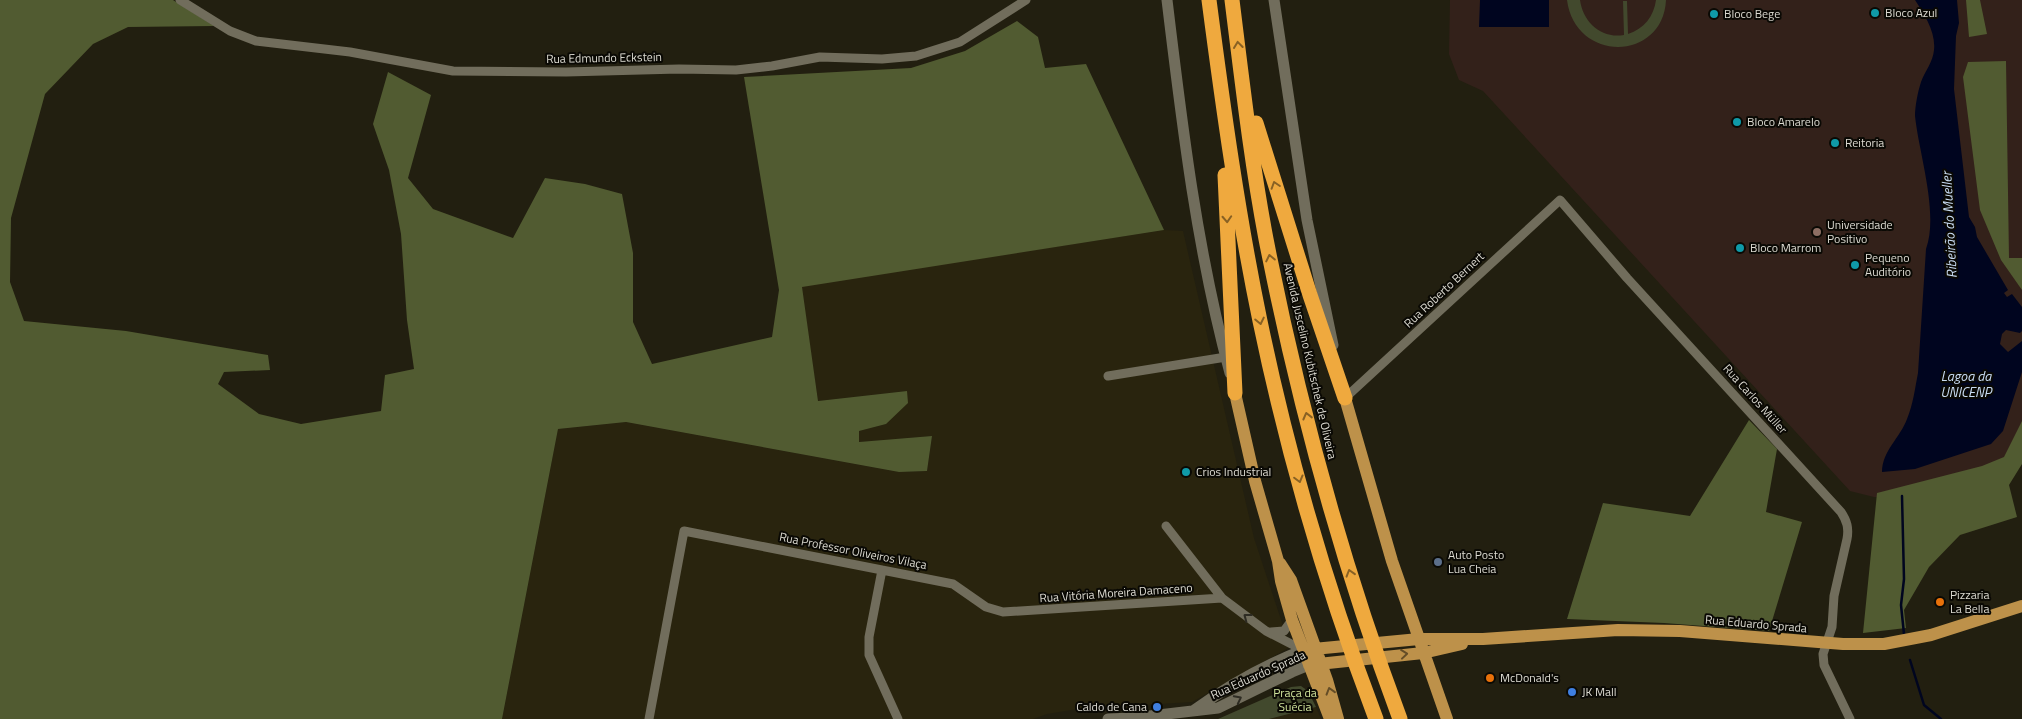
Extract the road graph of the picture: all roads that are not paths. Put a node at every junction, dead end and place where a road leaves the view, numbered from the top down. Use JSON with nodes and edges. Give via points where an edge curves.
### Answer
{"nodes":[{"id":1,"x":180,"y":0,"type":"edge"},
{"id":2,"x":1026,"y":0,"type":"edge"},
{"id":3,"x":1167,"y":0,"type":"edge"},
{"id":4,"x":1232,"y":0,"type":"edge"},
{"id":5,"x":1274,"y":0,"type":"edge"},
{"id":6,"x":1210,"y":7,"type":"edge"},
{"id":7,"x":1242,"y":82,"type":"junction"},
{"id":8,"x":1560,"y":200,"type":"joint"},
{"id":9,"x":1226,"y":357,"type":"junction"},
{"id":10,"x":1108,"y":376,"type":"dead end"},
{"id":11,"x":1235,"y":393,"type":"junction"},
{"id":12,"x":1345,"y":398,"type":"junction"},
{"id":13,"x":1166,"y":526,"type":"dead end"},
{"id":14,"x":1278,"y":561,"type":"junction"},
{"id":15,"x":882,"y":570,"type":"junction"},
{"id":16,"x":1222,"y":598,"type":"junction"},
{"id":17,"x":2022,"y":606,"type":"edge"},
{"id":18,"x":1011,"y":612,"type":"joint"},
{"id":19,"x":1292,"y":620,"type":"junction"},
{"id":20,"x":1266,"y":631,"type":"junction"},
{"id":21,"x":1418,"y":639,"type":"junction"},
{"id":22,"x":1483,"y":639,"type":"junction"},
{"id":23,"x":1827,"y":643,"type":"junction"},
{"id":24,"x":1450,"y":646,"type":"junction"},
{"id":25,"x":1309,"y":649,"type":"junction"},
{"id":26,"x":1423,"y":653,"type":"junction"},
{"id":27,"x":1315,"y":664,"type":"junction"},
{"id":28,"x":1433,"y":681,"type":"junction"},
{"id":29,"x":1191,"y":712,"type":"junction"},
{"id":30,"x":649,"y":719,"type":"edge"},
{"id":31,"x":898,"y":719,"type":"edge"},
{"id":32,"x":1108,"y":719,"type":"edge"},
{"id":33,"x":1330,"y":719,"type":"edge"},
{"id":34,"x":1338,"y":719,"type":"edge"},
{"id":35,"x":1376,"y":719,"type":"edge"},
{"id":36,"x":1400,"y":719,"type":"edge"},
{"id":37,"x":1447,"y":719,"type":"edge"},
{"id":38,"x":1850,"y":719,"type":"edge"}],
"edges":[{"from":1,"to":2,"type":"street","name":"Rua Edmundo Eckstein","via":[[230,31],[256,41],[350,52],[453,71],[566,72],[742,70],[820,57],[882,59],[916,56],[960,42]]},
{"from":3,"to":9,"type":"main road","via":[[1190,175]]},
{"from":7,"to":4,"type":"highway","name":"Avenida Juscelino Kubitschek de Oliveira","one_way":true},
{"from":5,"to":12,"type":"main road","via":[[1307,220]]},
{"from":6,"to":11,"type":"highway","one_way":true,"via":[[1226,182]]},
{"from":6,"to":35,"type":"highway","one_way":true,"via":[[1233,173],[1260,322],[1305,502],[1341,623]]},
{"from":12,"to":7,"type":"highway","one_way":true},
{"from":36,"to":7,"type":"highway","name":"Avenida Juscelino Kubitschek de Oliveira","one_way":true,"via":[[1364,619],[1311,433],[1276,284]]},
{"from":8,"to":12,"type":"street","name":"Rua Roberto Bernert"},
{"from":8,"to":23,"type":"street","name":"Rua Carlos Müller","via":[[1846,520],[1847,539]]},
{"from":9,"to":10,"type":"street"},
{"from":9,"to":11,"type":"main road"},
{"from":11,"to":14,"type":"main road"},
{"from":12,"to":21,"type":"main road","via":[[1382,529]]},
{"from":13,"to":16,"type":"street"},
{"from":14,"to":19,"type":"main road","via":[[1280,582]]},
{"from":14,"to":25,"type":"main road","via":[[1291,580]]},
{"from":15,"to":18,"type":"street","name":"Rua Professor Oliveiros Vilaça","via":[[953,584],[986,607]]},
{"from":15,"to":30,"type":"street","name":"Rua Professor Oliveiros Vilaça","via":[[684,531]]},
{"from":15,"to":31,"type":"street","via":[[869,637],[869,655]]},
{"from":16,"to":18,"type":"street","name":"Rua Vitória Moreira Damaceno"},
{"from":20,"to":16,"type":"street","one_way":true},
{"from":17,"to":23,"type":"main road","name":"Rua Eduardo Sprada","via":[[1916,639],[1884,644]]},
{"from":19,"to":20,"type":"street","via":[[1284,631]]},
{"from":19,"to":25,"type":"main road"},
{"from":20,"to":25,"type":"street"},
{"from":21,"to":22,"type":"main road","name":"Rua Eduardo Sprada"},
{"from":21,"to":25,"type":"main road","name":"Rua Eduardo Sprada"},
{"from":21,"to":26,"type":"main road"},
{"from":22,"to":23,"type":"main road","name":"Rua Eduardo Sprada","via":[[1641,630]]},
{"from":22,"to":24,"type":"main road","name":"Rua Eduardo Sprada"},
{"from":23,"to":38,"type":"street","name":"Rua Carlos Müller","via":[[1822,659]]},
{"from":24,"to":26,"type":"main road","name":"Rua Eduardo Sprada"},
{"from":24,"to":28,"type":"main road","via":[[1438,659]]},
{"from":25,"to":27,"type":"main road"},
{"from":25,"to":29,"type":"main road","name":"Rua Eduardo Sprada","via":[[1285,657],[1218,693]]},
{"from":27,"to":26,"type":"main road","name":"Rua Eduardo Sprada","one_way":true},
{"from":26,"to":28,"type":"main road"},
{"from":29,"to":27,"type":"main road","name":"Rua Eduardo Sprada","one_way":true,"via":[[1218,708]]},
{"from":27,"to":33,"type":"main road"},
{"from":34,"to":27,"type":"main road","one_way":true},
{"from":28,"to":37,"type":"main road"},
{"from":29,"to":32,"type":"main road","name":"Rua Eduardo Sprada"}]}
